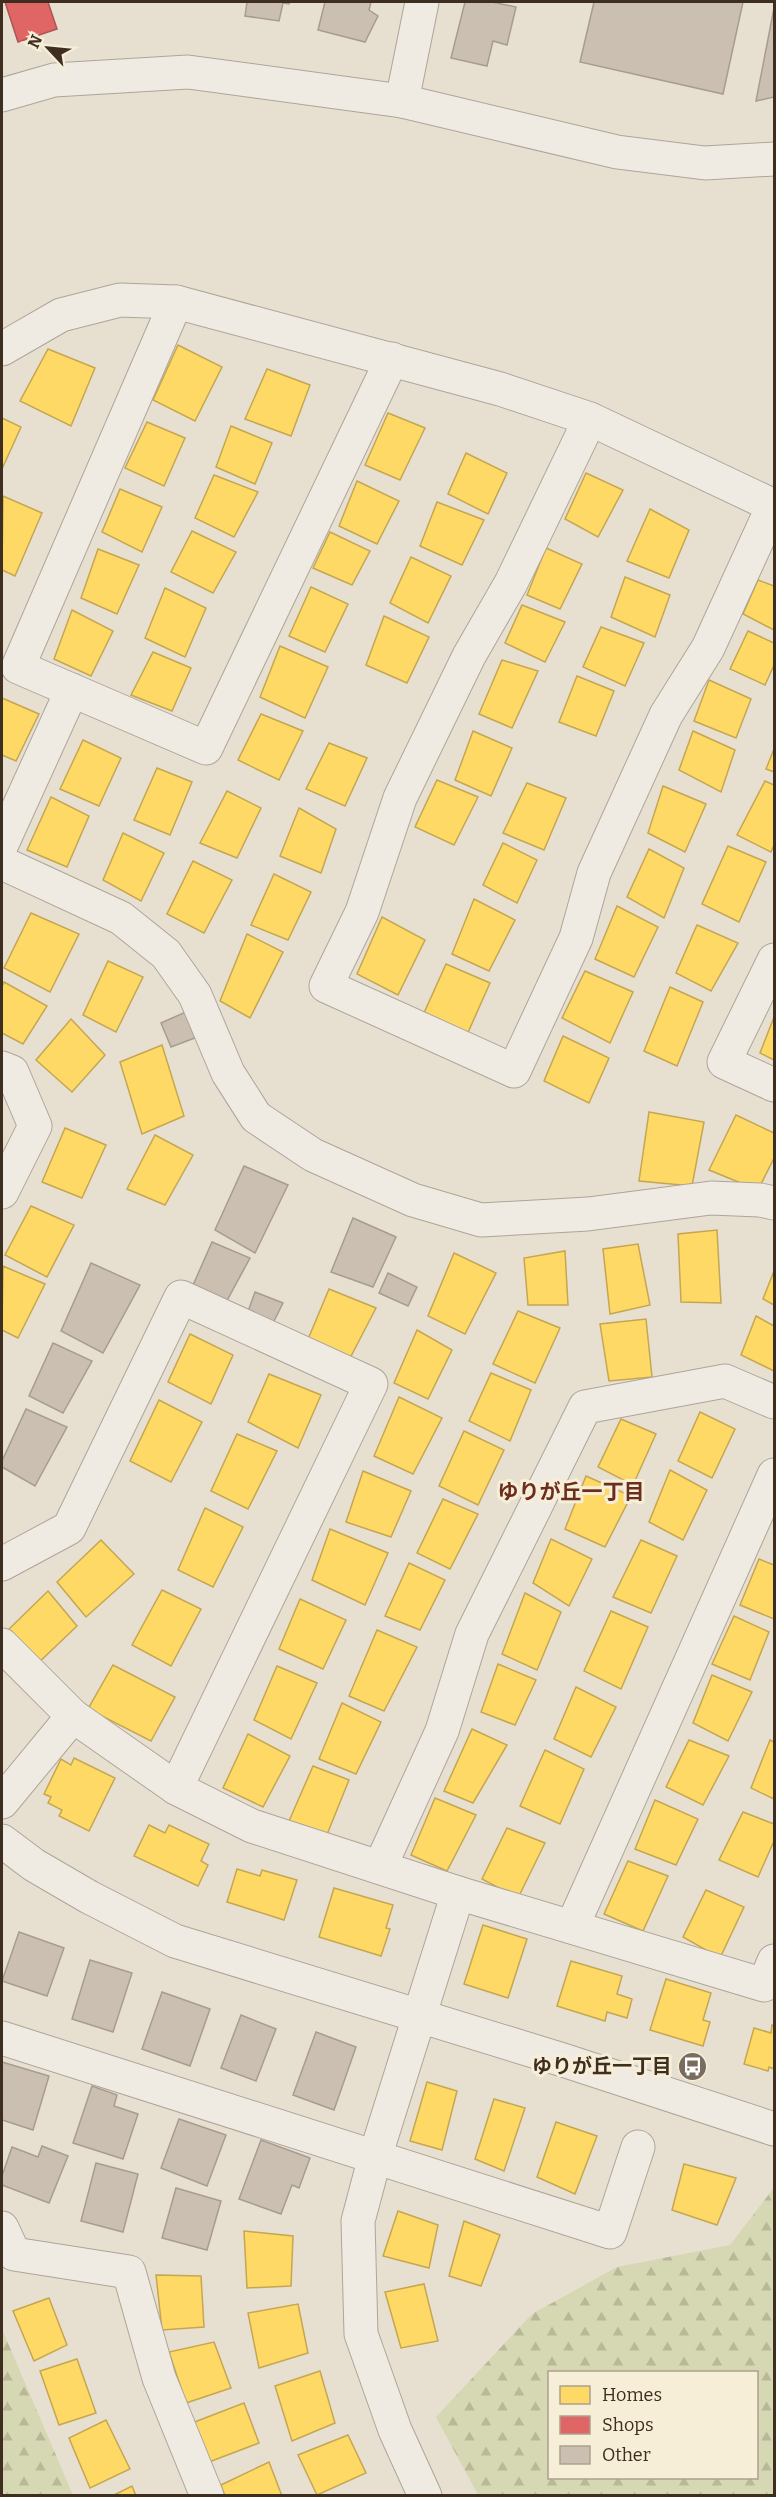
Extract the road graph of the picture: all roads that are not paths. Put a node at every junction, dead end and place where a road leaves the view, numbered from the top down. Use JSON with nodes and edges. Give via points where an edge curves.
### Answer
{"nodes":[{"id":1,"x":422,"y":2,"type":"edge"},
{"id":2,"x":2,"y":95,"type":"edge"},
{"id":3,"x":402,"y":101,"type":"junction"},
{"id":4,"x":774,"y":159,"type":"edge"},
{"id":5,"x":176,"y":302,"type":"junction"},
{"id":6,"x":2,"y":349,"type":"edge"},
{"id":7,"x":392,"y":359,"type":"junction"},
{"id":8,"x":590,"y":419,"type":"junction"},
{"id":9,"x":774,"y":506,"type":"edge"},
{"id":10,"x":72,"y":690,"type":"junction"},
{"id":11,"x":2,"y":844,"type":"edge"},
{"id":12,"x":2,"y":863,"type":"edge"},
{"id":13,"x":774,"y":960,"type":"edge"},
{"id":14,"x":2,"y":1068,"type":"edge"},
{"id":15,"x":774,"y":1085,"type":"edge"},
{"id":16,"x":2,"y":1192,"type":"edge"},
{"id":17,"x":774,"y":1203,"type":"edge"},
{"id":18,"x":774,"y":1402,"type":"edge"},
{"id":19,"x":774,"y":1474,"type":"edge"},
{"id":20,"x":2,"y":1564,"type":"edge"},
{"id":21,"x":2,"y":1645,"type":"edge"},
{"id":22,"x":73,"y":1716,"type":"junction"},
{"id":23,"x":176,"y":1788,"type":"junction"},
{"id":24,"x":2,"y":1802,"type":"edge"},
{"id":25,"x":2,"y":1841,"type":"edge"},
{"id":26,"x":380,"y":1867,"type":"junction"},
{"id":27,"x":458,"y":1893,"type":"junction"},
{"id":28,"x":572,"y":1927,"type":"junction"},
{"id":29,"x":774,"y":1960,"type":"edge"},
{"id":30,"x":419,"y":2016,"type":"junction"},
{"id":31,"x":2,"y":2038,"type":"edge"},
{"id":32,"x":774,"y":2129,"type":"edge"},
{"id":33,"x":639,"y":2147,"type":"dead end"},
{"id":34,"x":375,"y":2157,"type":"junction"},
{"id":35,"x":2,"y":2228,"type":"edge"},
{"id":36,"x":422,"y":2494,"type":"edge"},
{"id":37,"x":207,"y":2496,"type":"edge"}],
"edges":[{"from":1,"to":3,"type":"street"},
{"from":2,"to":3,"type":"street","via":[[54,80],[188,72]]},
{"from":3,"to":4,"type":"street","via":[[618,152],[705,163]]},
{"from":5,"to":6,"type":"street","via":[[120,300],[61,315]]},
{"from":5,"to":7,"type":"street"},
{"from":5,"to":10,"type":"street","via":[[18,667]]},
{"from":7,"to":8,"type":"street"},
{"from":7,"to":10,"type":"street","via":[[206,748]]},
{"from":8,"to":9,"type":"street"},
{"from":8,"to":9,"type":"street","via":[[511,584],[469,657],[400,798],[362,912],[327,986],[514,1071],[576,938],[594,873],[666,715],[708,648]]},
{"from":10,"to":11,"type":"street"},
{"from":12,"to":17,"type":"street","via":[[121,918],[166,954],[195,995],[228,1073],[256,1117],[313,1155],[413,1200],[481,1220],[588,1214],[711,1198]]},
{"from":13,"to":15,"type":"street","via":[[724,1062]]},
{"from":14,"to":16,"type":"street","via":[[12,1072],[34,1126]]},
{"from":18,"to":26,"type":"street","via":[[725,1381],[585,1407],[472,1634],[442,1731]]},
{"from":19,"to":28,"type":"street"},
{"from":20,"to":23,"type":"street","via":[[69,1528],[181,1297],[371,1384]]},
{"from":21,"to":22,"type":"street"},
{"from":22,"to":23,"type":"street"},
{"from":22,"to":24,"type":"street"},
{"from":23,"to":26,"type":"street","via":[[252,1826]]},
{"from":25,"to":30,"type":"street","via":[[89,1897],[175,1941]]},
{"from":26,"to":27,"type":"street"},
{"from":27,"to":28,"type":"street"},
{"from":27,"to":30,"type":"street"},
{"from":28,"to":29,"type":"street","via":[[764,1985]]},
{"from":30,"to":32,"type":"street"},
{"from":30,"to":34,"type":"street"},
{"from":31,"to":34,"type":"street"},
{"from":33,"to":34,"type":"street","via":[[610,2232]]},
{"from":34,"to":36,"type":"street","via":[[358,2221],[361,2334]]},
{"from":35,"to":37,"type":"street","via":[[14,2254],[129,2272],[159,2378]]}]}
